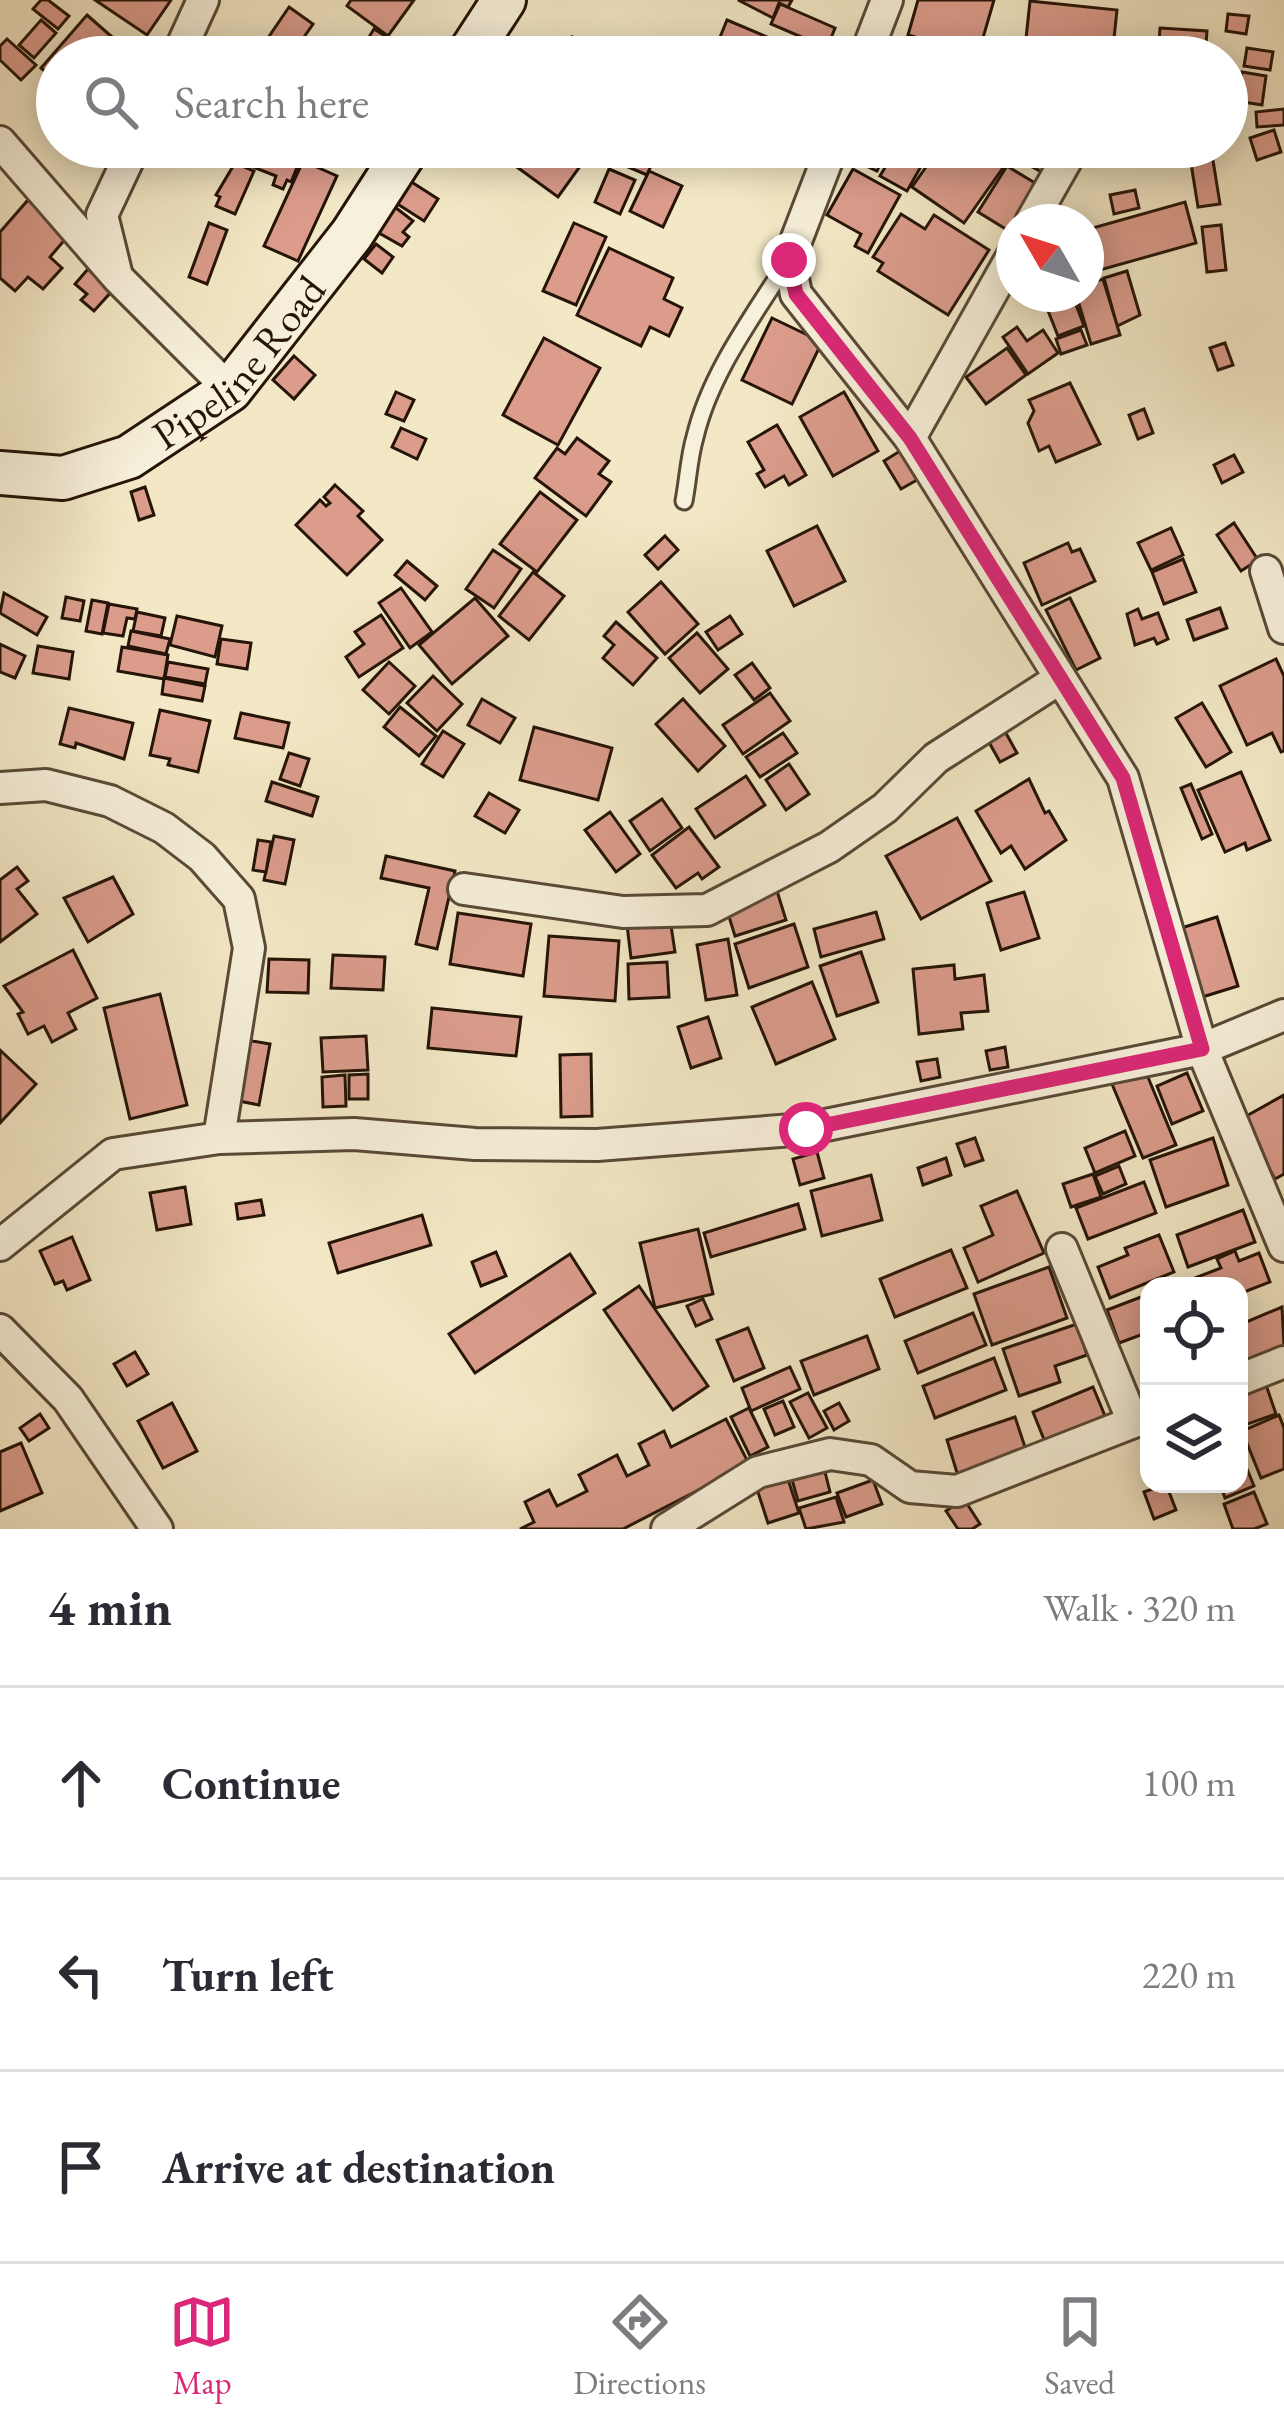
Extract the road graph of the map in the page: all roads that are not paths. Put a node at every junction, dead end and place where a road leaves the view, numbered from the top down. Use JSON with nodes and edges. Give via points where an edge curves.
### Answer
{"nodes":[{"id":1,"x":203,"y":0,"type":"edge"},
{"id":2,"x":504,"y":0,"type":"edge"},
{"id":3,"x":886,"y":0,"type":"edge"},
{"id":4,"x":186,"y":36,"type":"edge"},
{"id":5,"x":481,"y":36,"type":"edge"},
{"id":6,"x":873,"y":36,"type":"edge"},
{"id":7,"x":0,"y":142,"type":"edge"},
{"id":8,"x":124,"y":168,"type":"edge"},
{"id":9,"x":394,"y":168,"type":"edge"},
{"id":10,"x":824,"y":168,"type":"edge"},
{"id":11,"x":1062,"y":168,"type":"edge"},
{"id":12,"x":1041,"y":204,"type":"edge"},
{"id":13,"x":789,"y":260,"type":"junction"},
{"id":14,"x":118,"y":278,"type":"junction"},
{"id":15,"x":996,"y":285,"type":"edge"},
{"id":16,"x":230,"y":390,"type":"junction"},
{"id":17,"x":910,"y":438,"type":"junction"},
{"id":18,"x":0,"y":473,"type":"edge"},
{"id":19,"x":684,"y":501,"type":"dead end"},
{"id":20,"x":1266,"y":571,"type":"dead end"},
{"id":21,"x":1284,"y":628,"type":"edge"},
{"id":22,"x":1059,"y":679,"type":"junction"},
{"id":23,"x":0,"y":788,"type":"edge"},
{"id":24,"x":464,"y":889,"type":"dead end"},
{"id":25,"x":1284,"y":1016,"type":"edge"},
{"id":26,"x":1202,"y":1049,"type":"junction"},
{"id":27,"x":219,"y":1138,"type":"junction"},
{"id":28,"x":0,"y":1245,"type":"edge"},
{"id":29,"x":1284,"y":1246,"type":"edge"},
{"id":30,"x":1062,"y":1249,"type":"dead end"},
{"id":31,"x":0,"y":1330,"type":"edge"},
{"id":32,"x":1284,"y":1362,"type":"edge"},
{"id":33,"x":1248,"y":1376,"type":"edge"},
{"id":34,"x":1140,"y":1417,"type":"edge"},
{"id":35,"x":1140,"y":1419,"type":"edge"},
{"id":36,"x":157,"y":1529,"type":"edge"},
{"id":37,"x":667,"y":1529,"type":"edge"}],
"edges":[{"from":1,"to":4,"type":"street"},
{"from":2,"to":5,"type":"street"},
{"from":3,"to":6,"type":"street"},
{"from":7,"to":14,"type":"street"},
{"from":8,"to":14,"type":"street","via":[[102,215]]},
{"from":9,"to":16,"type":"street","name":"Pipeline Road"},
{"from":10,"to":13,"type":"street"},
{"from":11,"to":12,"type":"street"},
{"from":13,"to":17,"type":"street","via":[[796,294]]},
{"from":13,"to":19,"type":"lane","via":[[706,404]]},
{"from":14,"to":16,"type":"street"},
{"from":15,"to":17,"type":"street"},
{"from":16,"to":18,"type":"street","name":"Pipeline Road","via":[[129,457],[63,478]]},
{"from":17,"to":22,"type":"street"},
{"from":20,"to":21,"type":"street"},
{"from":22,"to":24,"type":"street","via":[[936,758],[829,847],[706,910],[623,912]]},
{"from":22,"to":26,"type":"street","via":[[1123,778]]},
{"from":23,"to":27,"type":"street","via":[[46,785],[110,801],[183,843],[239,898],[249,948]]},
{"from":25,"to":26,"type":"street"},
{"from":26,"to":27,"type":"street","via":[[806,1129],[597,1145],[354,1134]]},
{"from":26,"to":29,"type":"street"},
{"from":27,"to":28,"type":"street","via":[[113,1154]]},
{"from":30,"to":34,"type":"street"},
{"from":31,"to":36,"type":"street","via":[[93,1431]]},
{"from":32,"to":33,"type":"street"},
{"from":35,"to":37,"type":"street","via":[[957,1491],[910,1487],[871,1460],[830,1454],[758,1472]]}]}
